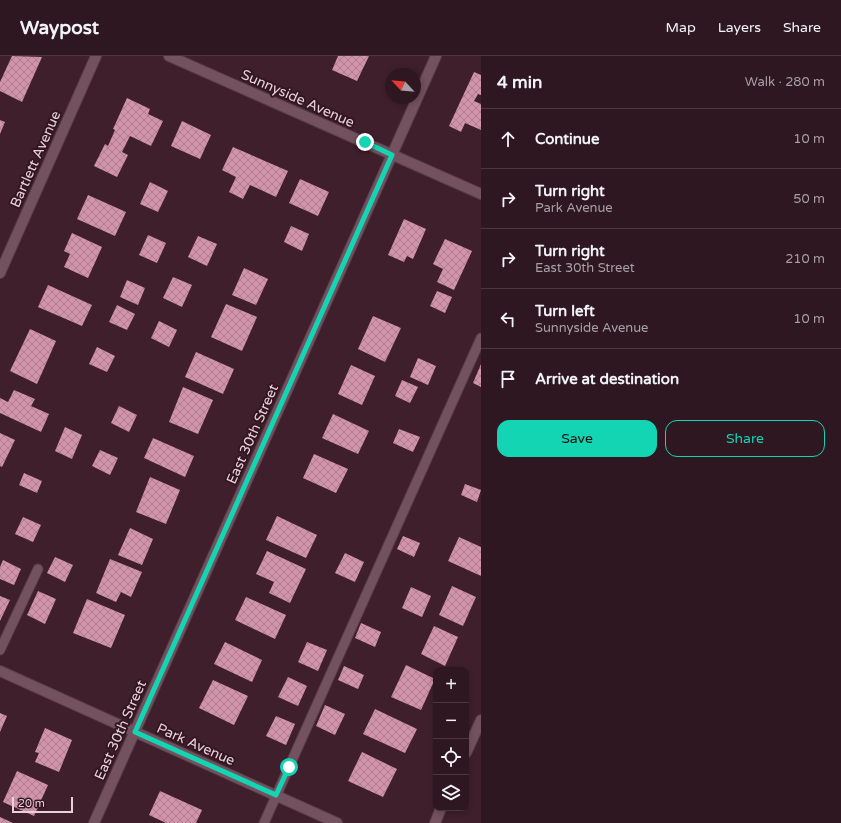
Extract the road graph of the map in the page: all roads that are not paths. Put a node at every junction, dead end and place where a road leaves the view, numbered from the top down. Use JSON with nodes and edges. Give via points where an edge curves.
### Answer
{"nodes":[{"id":1,"x":96,"y":56,"type":"edge"},
{"id":2,"x":169,"y":56,"type":"edge"},
{"id":3,"x":436,"y":56,"type":"edge"},
{"id":4,"x":392,"y":155,"type":"junction"},
{"id":5,"x":481,"y":194,"type":"edge"},
{"id":6,"x":0,"y":273,"type":"edge"},
{"id":7,"x":481,"y":338,"type":"edge"},
{"id":8,"x":38,"y":569,"type":"dead end"},
{"id":9,"x":0,"y":650,"type":"edge"},
{"id":10,"x":0,"y":671,"type":"edge"},
{"id":11,"x":481,"y":720,"type":"edge"},
{"id":12,"x":135,"y":732,"type":"junction"},
{"id":13,"x":469,"y":746,"type":"edge"},
{"id":14,"x":276,"y":795,"type":"junction"},
{"id":15,"x":441,"y":811,"type":"edge"},
{"id":16,"x":94,"y":823,"type":"edge"},
{"id":17,"x":264,"y":823,"type":"edge"},
{"id":18,"x":337,"y":823,"type":"edge"},
{"id":19,"x":435,"y":823,"type":"edge"}],
"edges":[{"from":1,"to":6,"type":"street","name":"Bartlett Avenue"},
{"from":2,"to":4,"type":"street","name":"Sunnyside Avenue"},
{"from":3,"to":4,"type":"street","name":"East 30th Street"},
{"from":4,"to":5,"type":"street","name":"Sunnyside Avenue"},
{"from":4,"to":12,"type":"street","name":"East 30th Street"},
{"from":7,"to":14,"type":"lane"},
{"from":8,"to":9,"type":"lane"},
{"from":10,"to":12,"type":"street","name":"Park Avenue"},
{"from":11,"to":13,"type":"street"},
{"from":12,"to":14,"type":"street","name":"Park Avenue"},
{"from":12,"to":16,"type":"street","name":"East 30th Street"},
{"from":14,"to":17,"type":"lane"},
{"from":14,"to":18,"type":"street","name":"Park Avenue"},
{"from":15,"to":19,"type":"street"}]}
